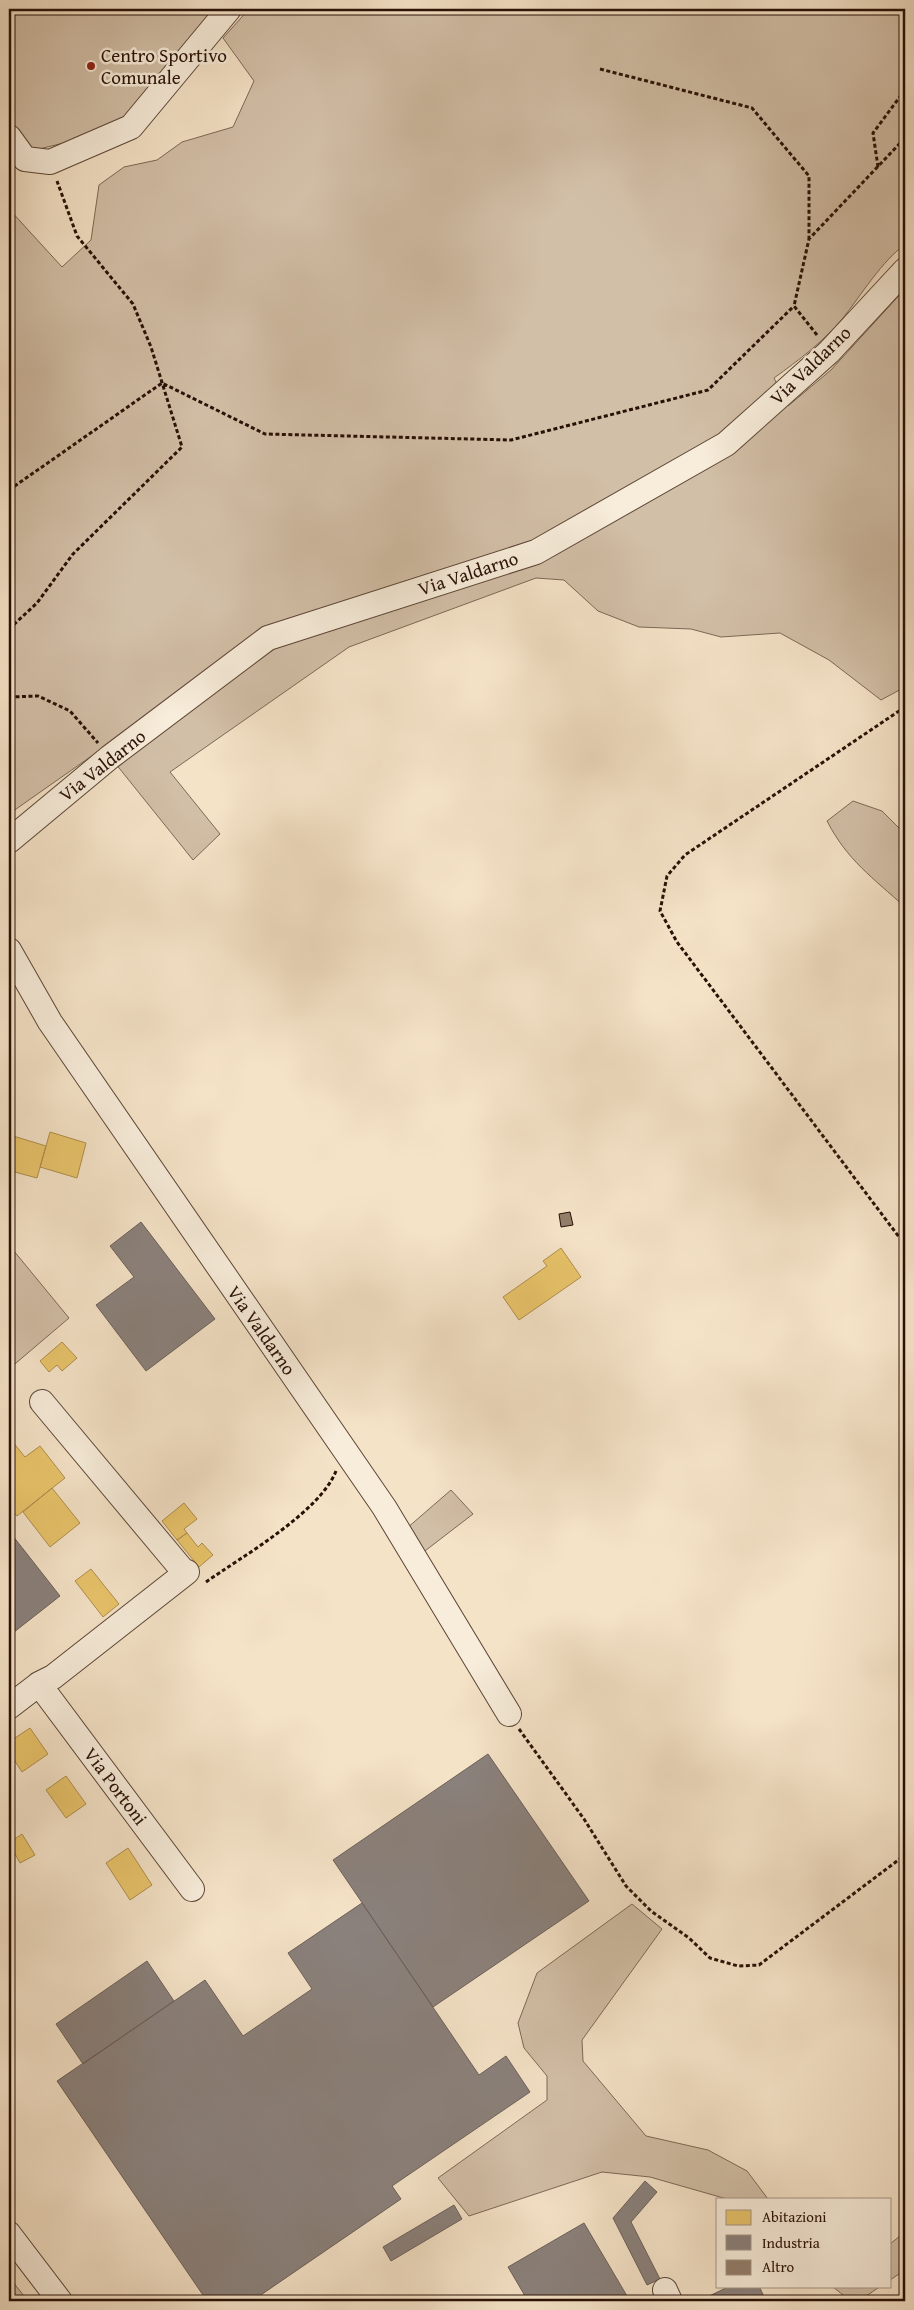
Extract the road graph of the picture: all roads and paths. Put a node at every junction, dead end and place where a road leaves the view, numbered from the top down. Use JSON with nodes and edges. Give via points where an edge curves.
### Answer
{"nodes":[{"id":1,"x":230,"y":9,"type":"edge"},
{"id":2,"x":600,"y":69,"type":"dead end"},
{"id":3,"x":905,"y":90,"type":"edge"},
{"id":4,"x":9,"y":137,"type":"edge"},
{"id":5,"x":905,"y":138,"type":"edge"},
{"id":6,"x":50,"y":162,"type":"junction"},
{"id":7,"x":878,"y":167,"type":"junction"},
{"id":8,"x":809,"y":239,"type":"junction"},
{"id":9,"x":905,"y":270,"type":"edge"},
{"id":10,"x":794,"y":306,"type":"junction"},
{"id":11,"x":830,"y":352,"type":"junction"},
{"id":12,"x":162,"y":383,"type":"junction"},
{"id":13,"x":9,"y":490,"type":"edge"},
{"id":14,"x":9,"y":629,"type":"edge"},
{"id":15,"x":9,"y":697,"type":"edge"},
{"id":16,"x":905,"y":707,"type":"edge"},
{"id":17,"x":110,"y":757,"type":"junction"},
{"id":18,"x":9,"y":840,"type":"edge"},
{"id":19,"x":9,"y":950,"type":"edge"},
{"id":20,"x":905,"y":1245,"type":"edge"},
{"id":21,"x":42,"y":1402,"type":"dead end"},
{"id":22,"x":344,"y":1449,"type":"junction"},
{"id":23,"x":190,"y":1578,"type":"junction"},
{"id":24,"x":40,"y":1684,"type":"junction"},
{"id":25,"x":9,"y":1707,"type":"edge"},
{"id":26,"x":509,"y":1714,"type":"joint"},
{"id":27,"x":905,"y":1856,"type":"edge"},
{"id":28,"x":192,"y":1889,"type":"dead end"},
{"id":29,"x":9,"y":2234,"type":"edge"},
{"id":30,"x":60,"y":2301,"type":"edge"}],
"edges":[{"from":1,"to":6,"type":"street","via":[[131,127]]},
{"from":2,"to":8,"type":"path","via":[[752,108],[808,176]]},
{"from":3,"to":7,"type":"path","via":[[873,133]]},
{"from":4,"to":6,"type":"street","via":[[25,159]]},
{"from":5,"to":7,"type":"path"},
{"from":6,"to":12,"type":"path","via":[[76,236],[133,304]]},
{"from":7,"to":8,"type":"path"},
{"from":8,"to":10,"type":"path"},
{"from":9,"to":11,"type":"street","name":"Via Valdarno"},
{"from":10,"to":11,"type":"path"},
{"from":10,"to":12,"type":"path","via":[[708,390],[511,440],[265,434]]},
{"from":11,"to":17,"type":"street","name":"Via Valdarno","via":[[726,444],[536,552],[268,638]]},
{"from":12,"to":13,"type":"path"},
{"from":12,"to":14,"type":"path","via":[[182,447],[73,554],[37,603]]},
{"from":15,"to":17,"type":"path","via":[[38,696],[70,711]]},
{"from":16,"to":20,"type":"path","via":[[685,855],[667,876],[660,911],[677,942]]},
{"from":17,"to":18,"type":"street","name":"Via Valdarno"},
{"from":19,"to":22,"type":"street","name":"Via Valdarno","via":[[50,1022]]},
{"from":21,"to":23,"type":"street"},
{"from":22,"to":23,"type":"path","via":[[331,1482],[311,1507]]},
{"from":22,"to":26,"type":"street","name":"Via Valdarno","via":[[384,1507]]},
{"from":23,"to":24,"type":"street"},
{"from":24,"to":25,"type":"street"},
{"from":24,"to":28,"type":"street","name":"Via Portoni"},
{"from":26,"to":27,"type":"path","via":[[584,1819],[626,1886],[651,1911],[689,1938],[710,1958],[738,1966],[759,1965]]},
{"from":29,"to":30,"type":"street"}]}
